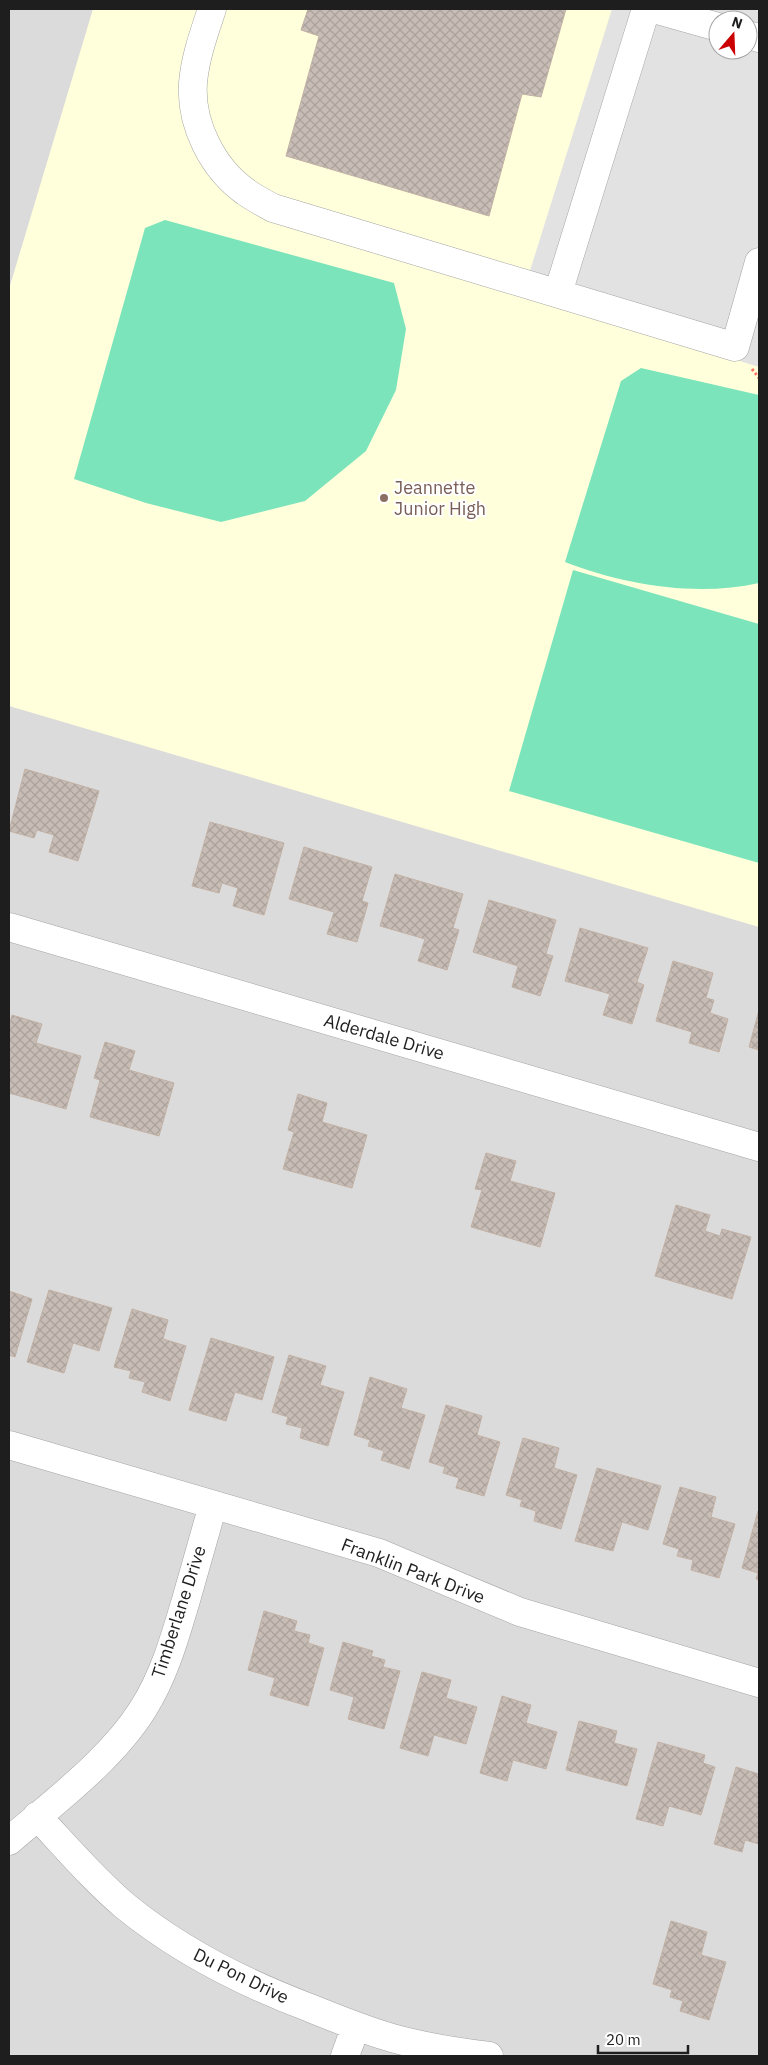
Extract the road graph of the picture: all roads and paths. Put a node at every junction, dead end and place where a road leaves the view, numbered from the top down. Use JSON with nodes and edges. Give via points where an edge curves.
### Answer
{"nodes":[{"id":1,"x":212,"y":9,"type":"edge"},
{"id":2,"x":646,"y":9,"type":"edge"},
{"id":3,"x":654,"y":9,"type":"edge"},
{"id":4,"x":708,"y":24,"type":"edge"},
{"id":5,"x":759,"y":262,"type":"edge"},
{"id":6,"x":558,"y":293,"type":"junction"},
{"id":7,"x":9,"y":927,"type":"edge"},
{"id":8,"x":759,"y":1147,"type":"edge"},
{"id":9,"x":9,"y":1445,"type":"edge"},
{"id":10,"x":214,"y":1505,"type":"junction"},
{"id":11,"x":759,"y":1683,"type":"edge"},
{"id":12,"x":37,"y":1816,"type":"junction"},
{"id":13,"x":9,"y":1842,"type":"edge"},
{"id":14,"x":356,"y":2026,"type":"junction"},
{"id":15,"x":345,"y":2056,"type":"edge"},
{"id":16,"x":489,"y":2056,"type":"edge"}],
"edges":[{"from":1,"to":6,"type":"street","via":[[197,60],[194,106],[210,152],[245,192],[273,208]]},
{"from":2,"to":6,"type":"street"},
{"from":3,"to":4,"type":"street"},
{"from":5,"to":6,"type":"street","via":[[735,347]]},
{"from":7,"to":8,"type":"street","name":"Alderdale Drive"},
{"from":9,"to":10,"type":"street","name":"Franklin Park Drive"},
{"from":10,"to":11,"type":"street","name":"Franklin Park Drive","via":[[378,1553],[520,1612]]},
{"from":10,"to":12,"type":"street","name":"Timberlane Drive","via":[[162,1673],[143,1709],[93,1767]]},
{"from":12,"to":13,"type":"street","name":"Timberlane Drive"},
{"from":12,"to":14,"type":"street","name":"Du Pon Drive","via":[[88,1872],[180,1946],[239,1978]]},
{"from":14,"to":15,"type":"street"},
{"from":14,"to":16,"type":"street","name":"Du Pon Drive","via":[[420,2045]]}]}
